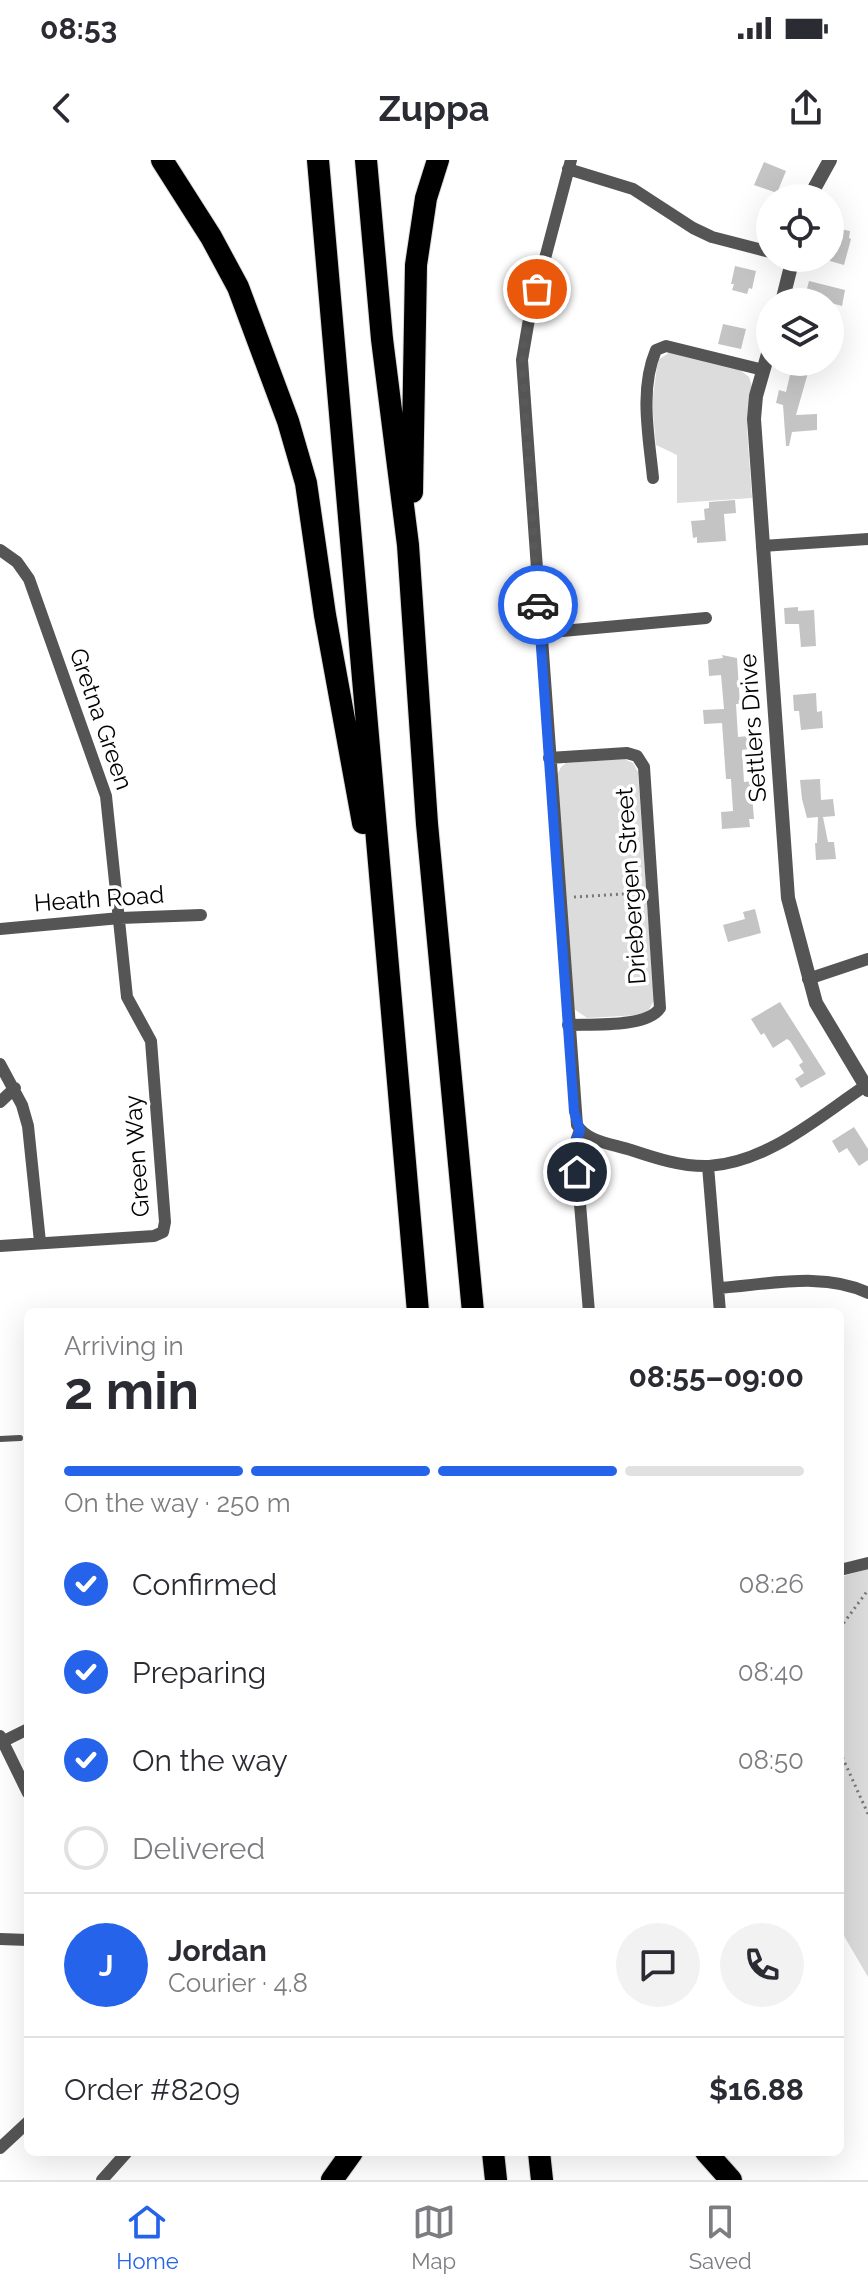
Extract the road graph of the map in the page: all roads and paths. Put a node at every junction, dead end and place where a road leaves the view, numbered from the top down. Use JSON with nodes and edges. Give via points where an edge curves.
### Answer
{"nodes":[{"id":1,"x":318,"y":160,"type":"edge"},
{"id":2,"x":366,"y":160,"type":"edge"},
{"id":3,"x":438,"y":160,"type":"edge"},
{"id":4,"x":830,"y":160,"type":"edge"},
{"id":5,"x":163,"y":163,"type":"edge"},
{"id":6,"x":570,"y":165,"type":"edge"},
{"id":7,"x":817,"y":184,"type":"edge"},
{"id":8,"x":756,"y":248,"type":"edge"},
{"id":9,"x":756,"y":368,"type":"edge"},
{"id":10,"x":761,"y":376,"type":"edge"},
{"id":11,"x":653,"y":478,"type":"dead end"},
{"id":12,"x":868,"y":539,"type":"edge"},
{"id":13,"x":408,"y":545,"type":"junction"},
{"id":14,"x":762,"y":546,"type":"junction"},
{"id":15,"x":0,"y":550,"type":"edge"},
{"id":16,"x":706,"y":618,"type":"dead end"},
{"id":17,"x":540,"y":633,"type":"junction"},
{"id":18,"x":549,"y":758,"type":"junction"},
{"id":19,"x":653,"y":892,"type":"junction"},
{"id":20,"x":559,"y":898,"type":"junction"},
{"id":21,"x":201,"y":915,"type":"dead end"},
{"id":22,"x":120,"y":918,"type":"junction"},
{"id":23,"x":0,"y":929,"type":"edge"},
{"id":24,"x":387,"y":954,"type":"junction"},
{"id":25,"x":868,"y":959,"type":"edge"},
{"id":26,"x":808,"y":979,"type":"junction"},
{"id":27,"x":568,"y":1025,"type":"junction"},
{"id":28,"x":0,"y":1064,"type":"edge"},
{"id":29,"x":15,"y":1088,"type":"junction"},
{"id":30,"x":867,"y":1088,"type":"edge"},
{"id":31,"x":0,"y":1102,"type":"edge"},
{"id":32,"x":580,"y":1130,"type":"junction"},
{"id":33,"x":708,"y":1166,"type":"junction"},
{"id":34,"x":40,"y":1242,"type":"junction"},
{"id":35,"x":0,"y":1246,"type":"edge"},
{"id":36,"x":718,"y":1288,"type":"junction"},
{"id":37,"x":868,"y":1293,"type":"edge"},
{"id":38,"x":418,"y":1308,"type":"edge"},
{"id":39,"x":473,"y":1308,"type":"edge"},
{"id":40,"x":589,"y":1308,"type":"edge"},
{"id":41,"x":720,"y":1308,"type":"edge"},
{"id":42,"x":20,"y":1438,"type":"dead end"},
{"id":43,"x":0,"y":1439,"type":"edge"},
{"id":44,"x":868,"y":1563,"type":"edge"},
{"id":45,"x":844,"y":1569,"type":"edge"},
{"id":46,"x":868,"y":1590,"type":"edge"},
{"id":47,"x":844,"y":1623,"type":"edge"},
{"id":48,"x":24,"y":1730,"type":"edge"},
{"id":49,"x":1,"y":1739,"type":"edge"},
{"id":50,"x":844,"y":1761,"type":"edge"},
{"id":51,"x":24,"y":1785,"type":"edge"},
{"id":52,"x":868,"y":1814,"type":"edge"},
{"id":53,"x":0,"y":1939,"type":"edge"},
{"id":54,"x":24,"y":1940,"type":"edge"},
{"id":55,"x":24,"y":2126,"type":"edge"},
{"id":56,"x":0,"y":2148,"type":"edge"},
{"id":57,"x":123,"y":2156,"type":"edge"},
{"id":58,"x":349,"y":2156,"type":"edge"},
{"id":59,"x":493,"y":2156,"type":"edge"},
{"id":60,"x":539,"y":2156,"type":"edge"},
{"id":61,"x":710,"y":2156,"type":"edge"},
{"id":62,"x":102,"y":2180,"type":"edge"},
{"id":63,"x":332,"y":2180,"type":"edge"},
{"id":64,"x":496,"y":2180,"type":"edge"},
{"id":65,"x":542,"y":2180,"type":"edge"},
{"id":66,"x":731,"y":2180,"type":"edge"}],
"edges":[{"from":1,"to":24,"type":"highway"},
{"from":2,"to":13,"type":"highway"},
{"from":3,"to":13,"type":"highway","via":[[416,265]]},
{"from":4,"to":7,"type":"street"},
{"from":5,"to":24,"type":"highway","via":[[238,287],[306,483]]},
{"from":6,"to":8,"type":"street","via":[[633,189],[700,232]]},
{"from":6,"to":17,"type":"street","via":[[522,360]]},
{"from":9,"to":11,"type":"street","via":[[666,346],[656,350],[646,405]]},
{"from":10,"to":14,"type":"street","name":"Settlers Drive","via":[[754,419]]},
{"from":12,"to":14,"type":"street"},
{"from":13,"to":39,"type":"highway","via":[[427,824]]},
{"from":14,"to":26,"type":"street","name":"Settlers Drive","via":[[788,898]]},
{"from":15,"to":22,"type":"street","name":"Gretna Green","via":[[29,579],[104,790]]},
{"from":16,"to":17,"type":"street"},
{"from":17,"to":18,"type":"street"},
{"from":18,"to":19,"type":"street","name":"Driebergen Street","via":[[627,753],[642,761]]},
{"from":18,"to":20,"type":"street"},
{"from":19,"to":20,"type":"path"},
{"from":19,"to":27,"type":"street","name":"Driebergen Street","via":[[658,1011],[638,1021]]},
{"from":20,"to":27,"type":"street"},
{"from":21,"to":22,"type":"street","name":"Heath Road"},
{"from":22,"to":23,"type":"street","name":"Heath Road"},
{"from":22,"to":34,"type":"street","name":"Green Way","via":[[127,997],[151,1041],[165,1229],[154,1236]]},
{"from":24,"to":38,"type":"highway"},
{"from":25,"to":26,"type":"street"},
{"from":26,"to":30,"type":"street","name":"Settlers Drive","via":[[819,1011]]},
{"from":27,"to":32,"type":"street"},
{"from":28,"to":29,"type":"street"},
{"from":29,"to":31,"type":"street"},
{"from":29,"to":34,"type":"street","via":[[28,1126]]},
{"from":30,"to":33,"type":"street","via":[[767,1151]]},
{"from":32,"to":33,"type":"street","via":[[654,1157]]},
{"from":32,"to":40,"type":"street","via":[[575,1144]]},
{"from":33,"to":36,"type":"street"},
{"from":34,"to":35,"type":"street","name":"Green Way"},
{"from":36,"to":37,"type":"street","via":[[818,1281]]},
{"from":36,"to":41,"type":"street"},
{"from":42,"to":43,"type":"lane"},
{"from":44,"to":45,"type":"street"},
{"from":46,"to":47,"type":"path"},
{"from":48,"to":49,"type":"street"},
{"from":49,"to":51,"type":"street"},
{"from":50,"to":52,"type":"path"},
{"from":53,"to":54,"type":"street"},
{"from":55,"to":56,"type":"street"},
{"from":57,"to":62,"type":"street"},
{"from":58,"to":63,"type":"highway"},
{"from":59,"to":64,"type":"highway"},
{"from":60,"to":65,"type":"highway"},
{"from":61,"to":66,"type":"highway"}]}
